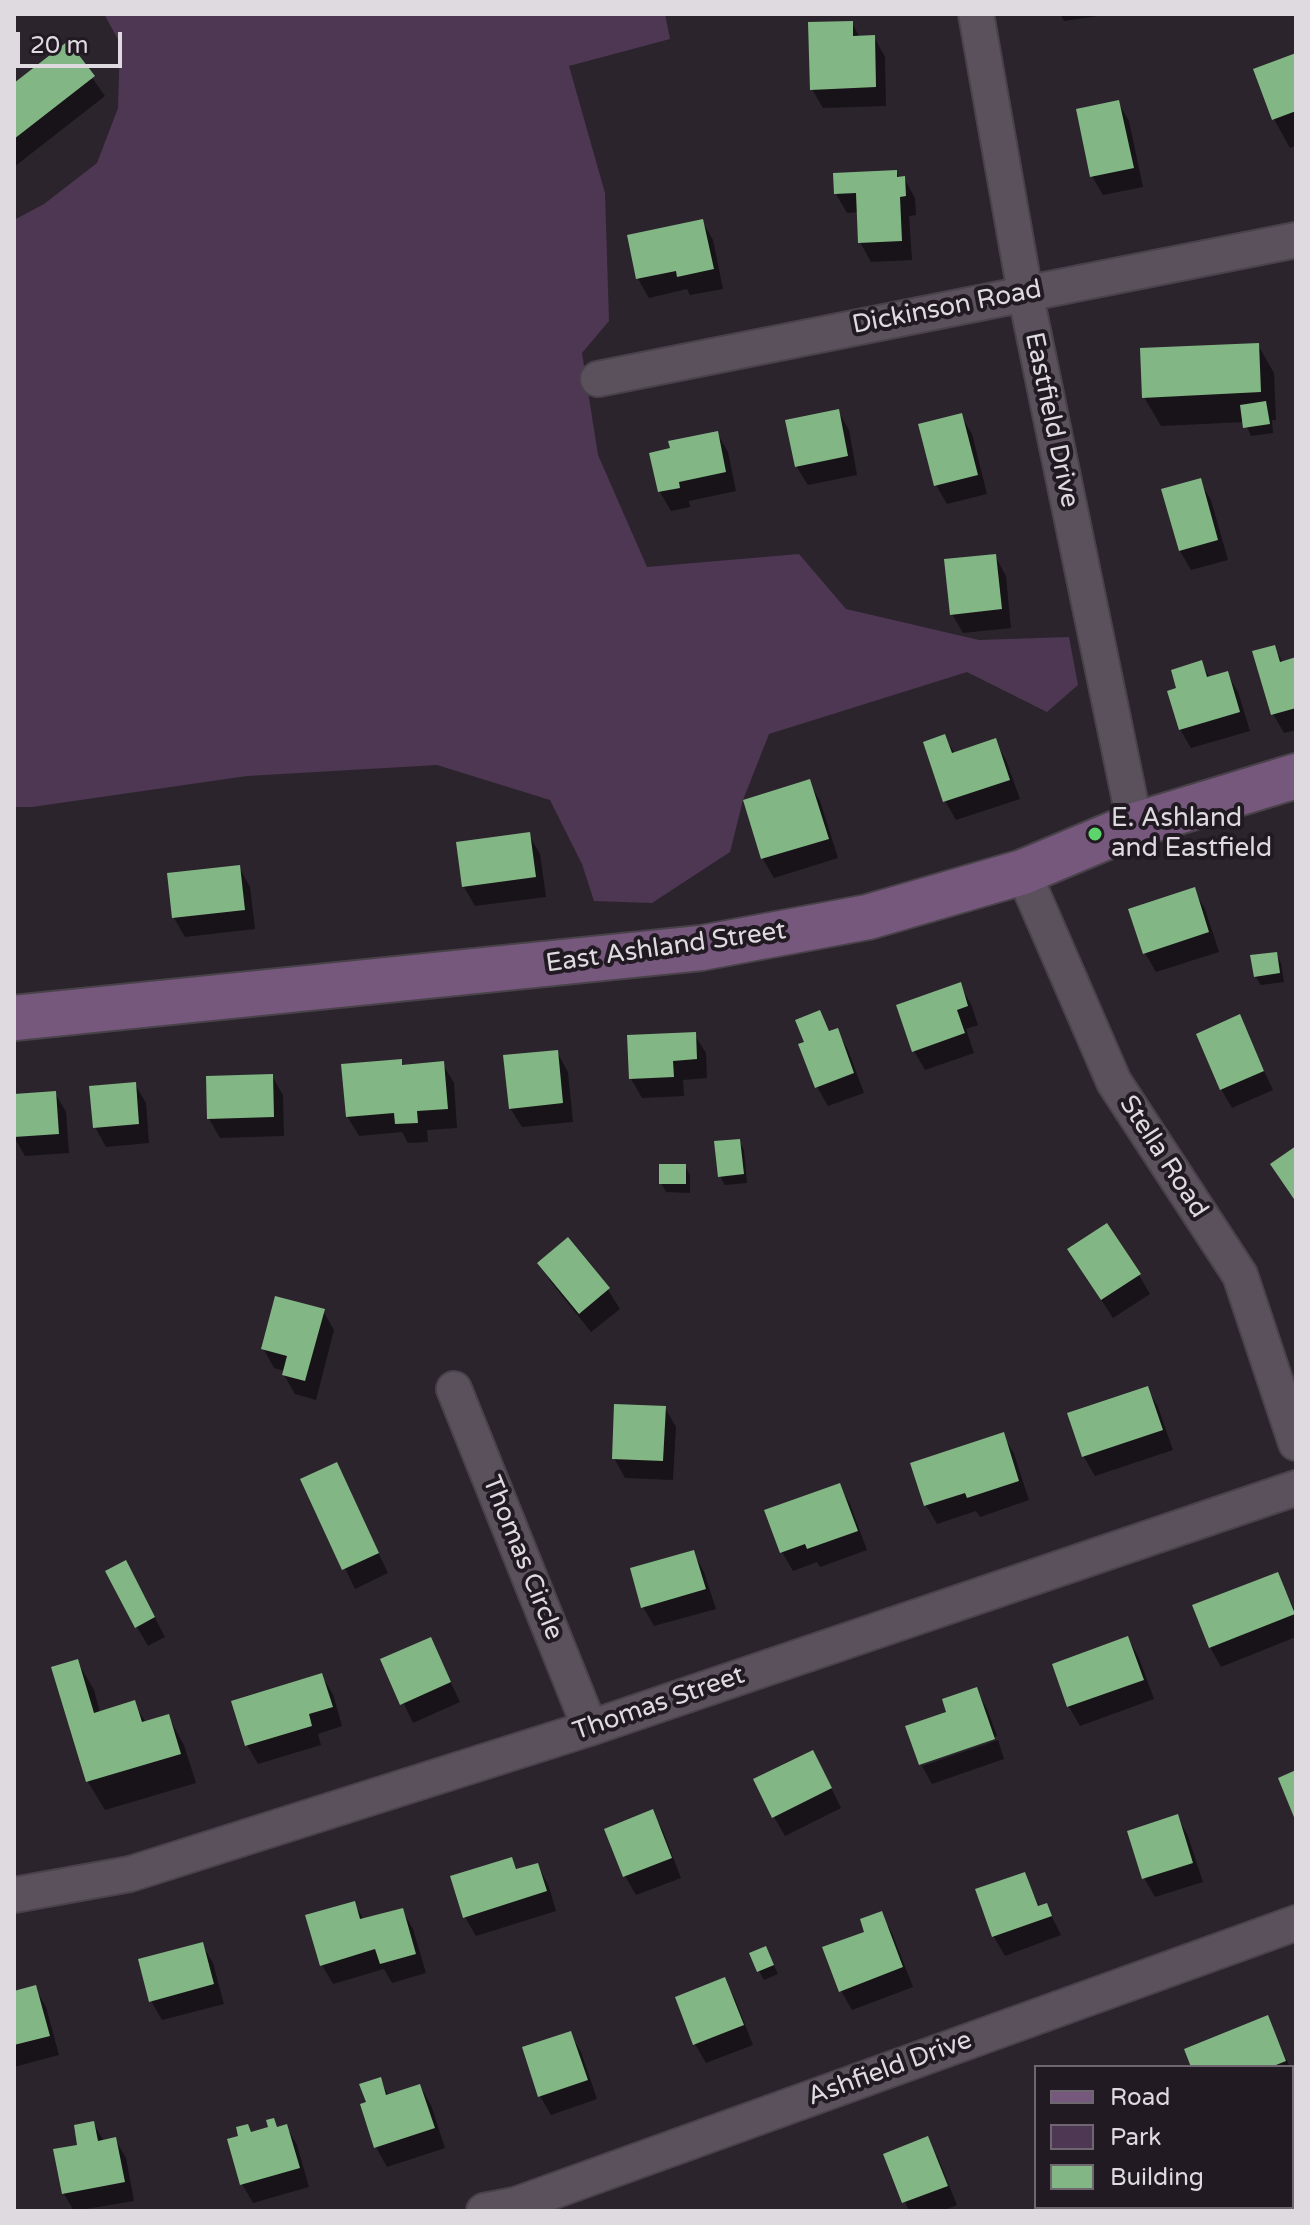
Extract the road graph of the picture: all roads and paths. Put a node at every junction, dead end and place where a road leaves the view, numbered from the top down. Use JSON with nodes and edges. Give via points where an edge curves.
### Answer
{"nodes":[{"id":1,"x":976,"y":14,"type":"edge"},
{"id":2,"x":1296,"y":240,"type":"edge"},
{"id":3,"x":1025,"y":292,"type":"junction"},
{"id":4,"x":598,"y":379,"type":"dead end"},
{"id":5,"x":1296,"y":776,"type":"edge"},
{"id":6,"x":1135,"y":825,"type":"junction"},
{"id":7,"x":1023,"y":872,"type":"junction"},
{"id":8,"x":14,"y":1018,"type":"edge"},
{"id":9,"x":454,"y":1389,"type":"dead end"},
{"id":10,"x":1296,"y":1443,"type":"edge"},
{"id":11,"x":1296,"y":1488,"type":"edge"},
{"id":12,"x":590,"y":1728,"type":"junction"},
{"id":13,"x":14,"y":1895,"type":"edge"},
{"id":14,"x":1296,"y":1923,"type":"edge"},
{"id":15,"x":484,"y":2211,"type":"edge"}],
"edges":[{"from":1,"to":3,"type":"street","name":"Eastfield Drive"},
{"from":2,"to":3,"type":"street","name":"Dickinson Road"},
{"from":3,"to":4,"type":"street","name":"Dickinson Road"},
{"from":3,"to":6,"type":"street","name":"Eastfield Drive"},
{"from":5,"to":6,"type":"main road","name":"East Ashland Street"},
{"from":6,"to":7,"type":"main road","name":"East Ashland Street"},
{"from":7,"to":8,"type":"main road","name":"East Ashland Street","via":[[868,917],[701,948]]},
{"from":7,"to":10,"type":"street","name":"Stella Road","via":[[1114,1082],[1240,1275]]},
{"from":9,"to":12,"type":"street","name":"Thomas Circle"},
{"from":11,"to":12,"type":"street","name":"Thomas Street"},
{"from":12,"to":13,"type":"street","name":"Thomas Street","via":[[130,1874]]},
{"from":14,"to":15,"type":"street","name":"Ashfield Drive","via":[[515,2205]]}]}
